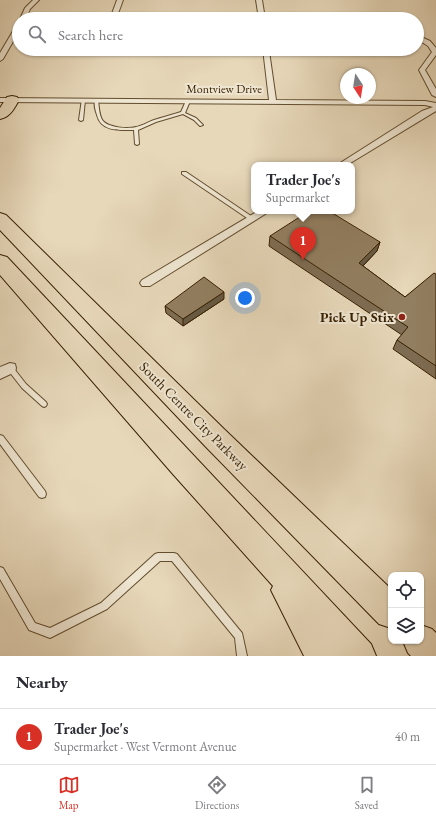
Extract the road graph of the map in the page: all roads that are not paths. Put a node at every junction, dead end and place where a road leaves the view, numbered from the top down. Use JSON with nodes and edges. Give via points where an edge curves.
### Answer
{"nodes":[{"id":1,"x":36,"y":0,"type":"edge"},
{"id":2,"x":120,"y":0,"type":"edge"},
{"id":3,"x":259,"y":0,"type":"edge"},
{"id":4,"x":28,"y":12,"type":"edge"},
{"id":5,"x":116,"y":12,"type":"edge"},
{"id":6,"x":261,"y":12,"type":"edge"},
{"id":7,"x":12,"y":38,"type":"edge"},
{"id":8,"x":424,"y":40,"type":"edge"},
{"id":9,"x":267,"y":56,"type":"edge"},
{"id":10,"x":0,"y":59,"type":"edge"},
{"id":11,"x":436,"y":95,"type":"edge"},
{"id":12,"x":6,"y":100,"type":"edge"},
{"id":13,"x":83,"y":100,"type":"junction"},
{"id":14,"x":96,"y":100,"type":"junction"},
{"id":15,"x":188,"y":101,"type":"junction"},
{"id":16,"x":273,"y":102,"type":"junction"},
{"id":17,"x":436,"y":105,"type":"edge"},
{"id":18,"x":436,"y":108,"type":"edge"},
{"id":19,"x":183,"y":113,"type":"junction"},
{"id":20,"x":0,"y":115,"type":"edge"},
{"id":21,"x":81,"y":120,"type":"dead end"},
{"id":22,"x":201,"y":125,"type":"dead end"},
{"id":23,"x":136,"y":130,"type":"junction"},
{"id":24,"x":137,"y":144,"type":"dead end"},
{"id":25,"x":347,"y":162,"type":"edge"},
{"id":26,"x":184,"y":173,"type":"dead end"},
{"id":27,"x":259,"y":214,"type":"edge"},
{"id":28,"x":252,"y":218,"type":"junction"},
{"id":29,"x":0,"y":219,"type":"edge"},
{"id":30,"x":0,"y":262,"type":"edge"},
{"id":31,"x":146,"y":283,"type":"dead end"},
{"id":32,"x":5,"y":371,"type":"edge"},
{"id":33,"x":44,"y":404,"type":"dead end"},
{"id":34,"x":0,"y":438,"type":"edge"},
{"id":35,"x":42,"y":494,"type":"dead end"},
{"id":36,"x":273,"y":564,"type":"junction"},
{"id":37,"x":0,"y":571,"type":"edge"},
{"id":38,"x":388,"y":609,"type":"edge"},
{"id":39,"x":423,"y":644,"type":"edge"},
{"id":40,"x":242,"y":656,"type":"edge"},
{"id":41,"x":322,"y":656,"type":"edge"},
{"id":42,"x":359,"y":656,"type":"edge"},
{"id":43,"x":435,"y":656,"type":"edge"}],
"edges":[{"from":1,"to":4,"type":"street"},
{"from":2,"to":5,"type":"street"},
{"from":3,"to":6,"type":"street"},
{"from":7,"to":10,"type":"street"},
{"from":8,"to":11,"type":"street","via":[[434,48],[435,52],[422,70]]},
{"from":9,"to":16,"type":"street"},
{"from":12,"to":13,"type":"street","name":"Montview Drive"},
{"from":12,"to":20,"type":"highway","via":[[7,109]]},
{"from":13,"to":14,"type":"street","name":"Montview Drive"},
{"from":13,"to":21,"type":"lane"},
{"from":14,"to":15,"type":"street","name":"Montview Drive"},
{"from":14,"to":23,"type":"lane","via":[[97,115],[104,125]]},
{"from":15,"to":16,"type":"street","name":"Montview Drive"},
{"from":15,"to":19,"type":"lane"},
{"from":16,"to":17,"type":"street","name":"Montview Drive"},
{"from":18,"to":25,"type":"street"},
{"from":19,"to":22,"type":"lane","via":[[195,118]]},
{"from":19,"to":23,"type":"lane","via":[[155,121]]},
{"from":23,"to":24,"type":"lane"},
{"from":26,"to":28,"type":"lane"},
{"from":27,"to":28,"type":"street"},
{"from":28,"to":31,"type":"street"},
{"from":29,"to":38,"type":"highway","name":"South Centre City Parkway","via":[[215,438]]},
{"from":30,"to":36,"type":"highway"},
{"from":32,"to":33,"type":"lane"},
{"from":34,"to":35,"type":"lane"},
{"from":36,"to":41,"type":"highway"},
{"from":36,"to":42,"type":"highway"},
{"from":37,"to":40,"type":"lane","via":[[32,627],[50,634],[104,606],[158,558],[174,556],[239,636]]},
{"from":39,"to":43,"type":"highway"}]}
